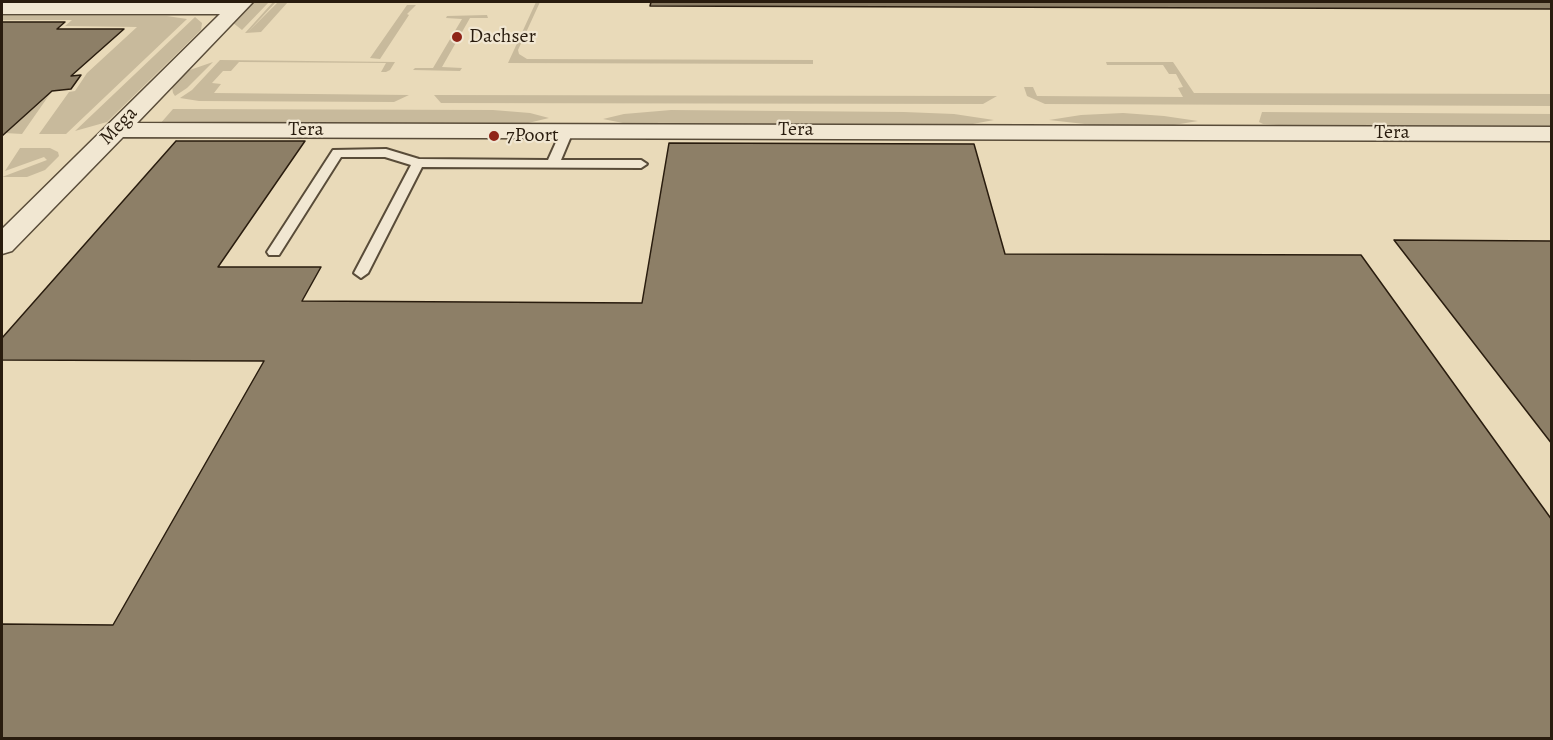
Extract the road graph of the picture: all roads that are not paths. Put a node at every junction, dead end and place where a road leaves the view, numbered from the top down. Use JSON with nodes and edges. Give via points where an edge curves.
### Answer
{"nodes":[{"id":1,"x":239,"y":5,"type":"edge"},
{"id":2,"x":2,"y":8,"type":"edge"},
{"id":3,"x":1215,"y":108,"type":"dead end"},
{"id":4,"x":571,"y":119,"type":"junction"},
{"id":5,"x":116,"y":130,"type":"junction"},
{"id":6,"x":1233,"y":132,"type":"junction"},
{"id":7,"x":1551,"y":134,"type":"edge"},
{"id":8,"x":418,"y":164,"type":"junction"},
{"id":9,"x":553,"y":164,"type":"junction"},
{"id":10,"x":640,"y":164,"type":"dead end"},
{"id":11,"x":2,"y":245,"type":"edge"},
{"id":12,"x":274,"y":252,"type":"dead end"},
{"id":13,"x":361,"y":273,"type":"dead end"}],
"edges":[{"from":1,"to":2,"type":"street","name":"Mega"},
{"from":1,"to":5,"type":"street","name":"Mega"},
{"from":3,"to":6,"type":"street"},
{"from":4,"to":5,"type":"street","name":"Tera"},
{"from":4,"to":6,"type":"street","name":"Tera","via":[[1020,120]]},
{"from":4,"to":9,"type":"lane"},
{"from":5,"to":11,"type":"street","name":"Mega"},
{"from":6,"to":7,"type":"street","name":"Tera"},
{"from":8,"to":9,"type":"lane"},
{"from":8,"to":12,"type":"lane","via":[[386,153],[337,153]]},
{"from":8,"to":13,"type":"lane"},
{"from":9,"to":10,"type":"lane"}]}
